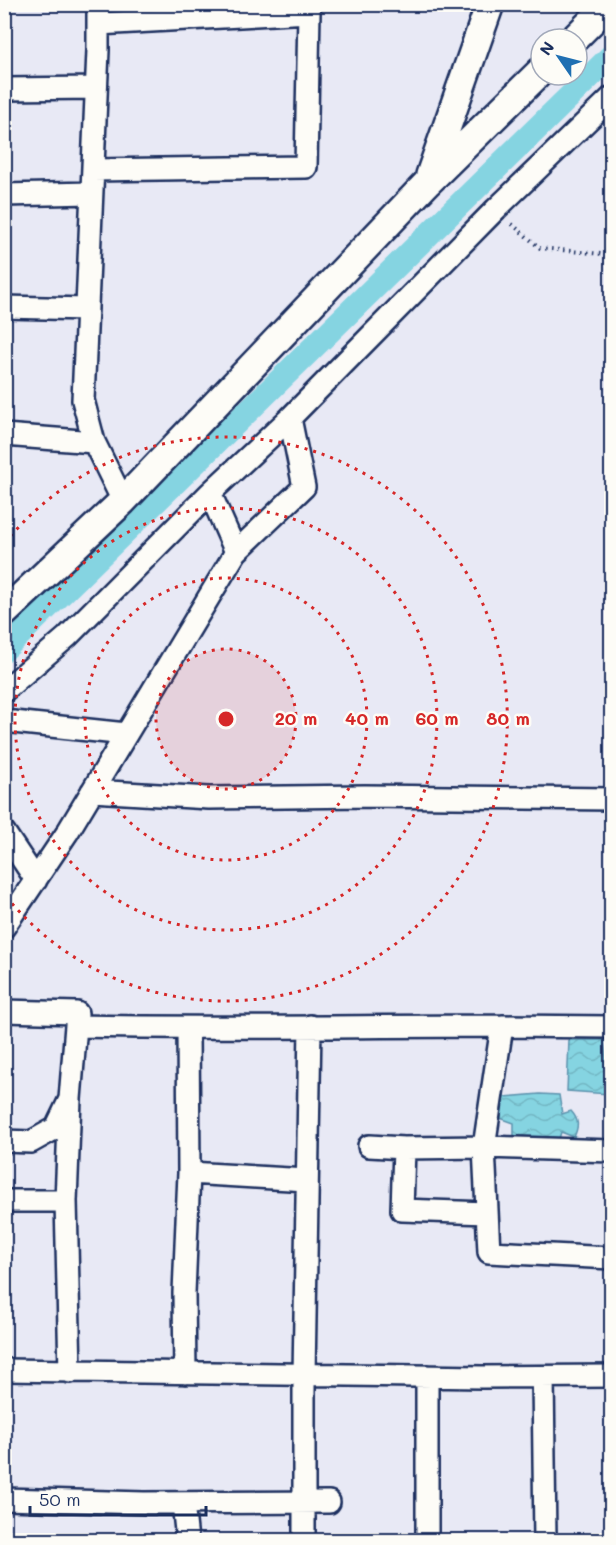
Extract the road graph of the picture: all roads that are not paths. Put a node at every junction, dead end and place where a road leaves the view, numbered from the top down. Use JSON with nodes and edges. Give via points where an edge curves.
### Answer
{"nodes":[{"id":1,"x":490,"y":4,"type":"edge"},
{"id":2,"x":609,"y":4,"type":"edge"},
{"id":3,"x":309,"y":8,"type":"edge"},
{"id":4,"x":195,"y":11,"type":"edge"},
{"id":5,"x":98,"y":14,"type":"edge"},
{"id":6,"x":586,"y":27,"type":"edge"},
{"id":7,"x":529,"y":83,"type":"edge"},
{"id":8,"x":96,"y":88,"type":"junction"},
{"id":9,"x":4,"y":89,"type":"edge"},
{"id":10,"x":612,"y":97,"type":"edge"},
{"id":11,"x":93,"y":171,"type":"junction"},
{"id":12,"x":428,"y":182,"type":"junction"},
{"id":13,"x":91,"y":193,"type":"junction"},
{"id":14,"x":4,"y":195,"type":"edge"},
{"id":15,"x":4,"y":307,"type":"edge"},
{"id":16,"x":87,"y":309,"type":"junction"},
{"id":17,"x":290,"y":418,"type":"junction"},
{"id":18,"x":4,"y":435,"type":"edge"},
{"id":19,"x":94,"y":442,"type":"junction"},
{"id":20,"x":210,"y":493,"type":"junction"},
{"id":21,"x":123,"y":501,"type":"junction"},
{"id":22,"x":236,"y":552,"type":"junction"},
{"id":23,"x":4,"y":613,"type":"edge"},
{"id":24,"x":4,"y":691,"type":"edge"},
{"id":25,"x":4,"y":721,"type":"edge"},
{"id":26,"x":126,"y":734,"type":"junction"},
{"id":27,"x":92,"y":791,"type":"junction"},
{"id":28,"x":612,"y":799,"type":"edge"},
{"id":29,"x":4,"y":832,"type":"edge"},
{"id":30,"x":36,"y":880,"type":"junction"},
{"id":31,"x":4,"y":927,"type":"edge"},
{"id":32,"x":4,"y":1011,"type":"edge"},
{"id":33,"x":76,"y":1026,"type":"junction"},
{"id":34,"x":310,"y":1026,"type":"junction"},
{"id":35,"x":502,"y":1026,"type":"junction"},
{"id":36,"x":612,"y":1027,"type":"edge"},
{"id":37,"x":188,"y":1028,"type":"junction"},
{"id":38,"x":70,"y":1099,"type":"junction"},
{"id":39,"x":4,"y":1141,"type":"edge"},
{"id":40,"x":369,"y":1146,"type":"dead end"},
{"id":41,"x":484,"y":1147,"type":"junction"},
{"id":42,"x":404,"y":1149,"type":"junction"},
{"id":43,"x":612,"y":1151,"type":"edge"},
{"id":44,"x":189,"y":1173,"type":"junction"},
{"id":45,"x":307,"y":1180,"type":"junction"},
{"id":46,"x":4,"y":1201,"type":"edge"},
{"id":47,"x":66,"y":1201,"type":"junction"},
{"id":48,"x":487,"y":1213,"type":"junction"},
{"id":49,"x":612,"y":1258,"type":"edge"},
{"id":50,"x":4,"y":1370,"type":"edge"},
{"id":51,"x":70,"y":1372,"type":"junction"},
{"id":52,"x":185,"y":1373,"type":"junction"},
{"id":53,"x":304,"y":1375,"type":"junction"},
{"id":54,"x":427,"y":1376,"type":"junction"},
{"id":55,"x":612,"y":1376,"type":"edge"},
{"id":56,"x":543,"y":1377,"type":"junction"},
{"id":57,"x":4,"y":1499,"type":"edge"},
{"id":58,"x":304,"y":1502,"type":"junction"},
{"id":59,"x":329,"y":1502,"type":"dead end"},
{"id":60,"x":183,"y":1503,"type":"junction"},
{"id":61,"x":187,"y":1540,"type":"edge"},
{"id":62,"x":304,"y":1540,"type":"edge"},
{"id":63,"x":427,"y":1540,"type":"edge"},
{"id":64,"x":545,"y":1540,"type":"edge"}],
"edges":[{"from":1,"to":12,"type":"street"},
{"from":2,"to":6,"type":"street"},
{"from":3,"to":4,"type":"street"},
{"from":3,"to":11,"type":"street","via":[[306,167]]},
{"from":4,"to":5,"type":"street"},
{"from":5,"to":8,"type":"street"},
{"from":7,"to":12,"type":"street"},
{"from":8,"to":9,"type":"street"},
{"from":8,"to":11,"type":"street"},
{"from":10,"to":17,"type":"street"},
{"from":11,"to":13,"type":"street"},
{"from":12,"to":21,"type":"street"},
{"from":13,"to":14,"type":"street"},
{"from":13,"to":16,"type":"street"},
{"from":15,"to":16,"type":"street"},
{"from":16,"to":19,"type":"street","via":[[83,400]]},
{"from":17,"to":20,"type":"street"},
{"from":17,"to":22,"type":"street","via":[[304,487]]},
{"from":18,"to":19,"type":"street"},
{"from":19,"to":21,"type":"street"},
{"from":20,"to":22,"type":"street"},
{"from":20,"to":24,"type":"street","via":[[67,637]]},
{"from":21,"to":23,"type":"street"},
{"from":22,"to":26,"type":"street"},
{"from":25,"to":26,"type":"street"},
{"from":26,"to":27,"type":"street"},
{"from":27,"to":28,"type":"street","via":[[209,798]]},
{"from":27,"to":30,"type":"street"},
{"from":29,"to":30,"type":"street"},
{"from":30,"to":31,"type":"street"},
{"from":32,"to":33,"type":"street","via":[[77,1013]]},
{"from":33,"to":37,"type":"street"},
{"from":33,"to":38,"type":"street"},
{"from":34,"to":35,"type":"street"},
{"from":34,"to":37,"type":"street"},
{"from":34,"to":45,"type":"street"},
{"from":35,"to":36,"type":"street"},
{"from":35,"to":41,"type":"street"},
{"from":37,"to":44,"type":"street"},
{"from":38,"to":39,"type":"street","via":[[56,1128],[32,1142]]},
{"from":38,"to":47,"type":"street"},
{"from":40,"to":42,"type":"street"},
{"from":41,"to":42,"type":"street"},
{"from":41,"to":43,"type":"street"},
{"from":41,"to":48,"type":"street"},
{"from":42,"to":48,"type":"street","via":[[402,1210]]},
{"from":44,"to":45,"type":"street"},
{"from":44,"to":52,"type":"street"},
{"from":45,"to":53,"type":"street"},
{"from":46,"to":47,"type":"street"},
{"from":47,"to":51,"type":"street"},
{"from":48,"to":49,"type":"street","via":[[489,1252]]},
{"from":50,"to":51,"type":"street"},
{"from":51,"to":52,"type":"street"},
{"from":52,"to":53,"type":"street"},
{"from":53,"to":54,"type":"street"},
{"from":53,"to":58,"type":"street"},
{"from":54,"to":56,"type":"street"},
{"from":54,"to":63,"type":"street"},
{"from":55,"to":56,"type":"street"},
{"from":56,"to":64,"type":"street"},
{"from":57,"to":60,"type":"street"},
{"from":58,"to":59,"type":"street"},
{"from":58,"to":60,"type":"street"},
{"from":58,"to":62,"type":"street"},
{"from":60,"to":61,"type":"street"}]}
